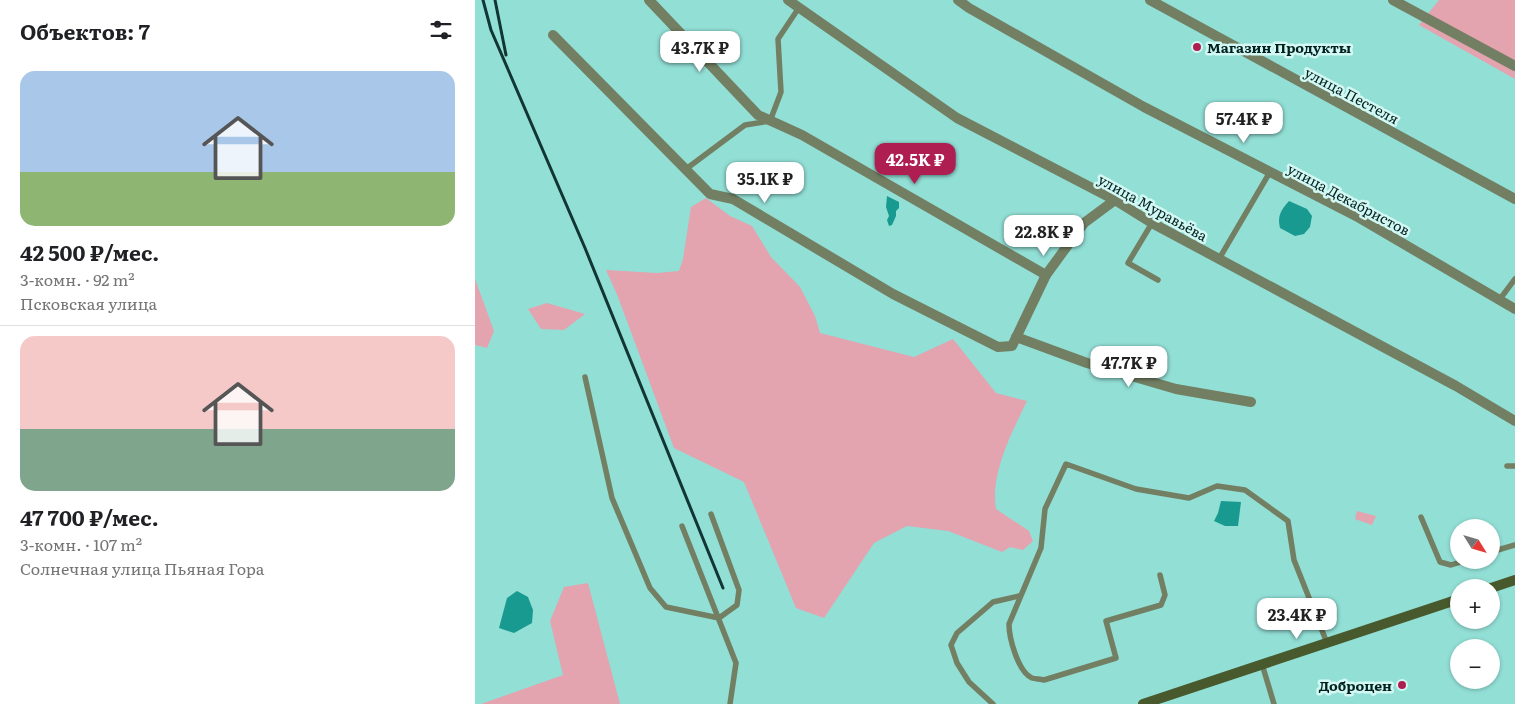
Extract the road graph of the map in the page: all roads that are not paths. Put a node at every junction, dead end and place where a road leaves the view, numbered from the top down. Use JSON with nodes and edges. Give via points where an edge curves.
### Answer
{"nodes":[{"id":1,"x":649,"y":0,"type":"edge"},
{"id":2,"x":788,"y":0,"type":"edge"},
{"id":3,"x":958,"y":0,"type":"edge"},
{"id":4,"x":1150,"y":0,"type":"edge"},
{"id":5,"x":1393,"y":0,"type":"edge"},
{"id":6,"x":799,"y":9,"type":"junction"},
{"id":7,"x":553,"y":35,"type":"dead end"},
{"id":8,"x":1515,"y":66,"type":"edge"},
{"id":9,"x":770,"y":121,"type":"junction"},
{"id":10,"x":686,"y":169,"type":"junction"},
{"id":11,"x":1270,"y":172,"type":"junction"},
{"id":12,"x":1515,"y":199,"type":"edge"},
{"id":13,"x":1115,"y":200,"type":"junction"},
{"id":14,"x":1152,"y":223,"type":"junction"},
{"id":15,"x":1219,"y":259,"type":"junction"},
{"id":16,"x":1046,"y":275,"type":"junction"},
{"id":17,"x":1515,"y":279,"type":"edge"},
{"id":18,"x":1158,"y":280,"type":"dead end"},
{"id":19,"x":1500,"y":299,"type":"junction"},
{"id":20,"x":1515,"y":309,"type":"edge"},
{"id":21,"x":1016,"y":337,"type":"junction"},
{"id":22,"x":585,"y":377,"type":"dead end"},
{"id":23,"x":1251,"y":402,"type":"dead end"},
{"id":24,"x":1515,"y":421,"type":"edge"},
{"id":25,"x":1507,"y":466,"type":"dead end"},
{"id":26,"x":1515,"y":466,"type":"edge"},
{"id":27,"x":711,"y":514,"type":"dead end"},
{"id":28,"x":1421,"y":517,"type":"dead end"},
{"id":29,"x":682,"y":526,"type":"dead end"},
{"id":30,"x":1515,"y":545,"type":"edge"},
{"id":31,"x":1500,"y":549,"type":"edge"},
{"id":32,"x":1450,"y":565,"type":"edge"},
{"id":33,"x":1160,"y":575,"type":"dead end"},
{"id":34,"x":1515,"y":580,"type":"edge"},
{"id":35,"x":1500,"y":585,"type":"edge"},
{"id":36,"x":1019,"y":596,"type":"junction"},
{"id":37,"x":1450,"y":602,"type":"edge"},
{"id":38,"x":719,"y":618,"type":"junction"},
{"id":39,"x":1327,"y":643,"type":"junction"},
{"id":40,"x":1262,"y":664,"type":"junction"},
{"id":41,"x":730,"y":704,"type":"edge"},
{"id":42,"x":993,"y":704,"type":"edge"},
{"id":43,"x":1143,"y":704,"type":"edge"},
{"id":44,"x":1274,"y":704,"type":"edge"}],
"edges":[{"from":1,"to":9,"type":"street","via":[[758,115]]},
{"from":2,"to":6,"type":"street","name":"улица Муравьёва"},
{"from":3,"to":11,"type":"street","name":"улица Декабристов","via":[[1144,107]]},
{"from":4,"to":12,"type":"street","name":"улица Пестеля"},
{"from":5,"to":8,"type":"street"},
{"from":6,"to":9,"type":"lane","via":[[778,39],[781,92]]},
{"from":6,"to":13,"type":"street","name":"улица Муравьёва","via":[[957,118]]},
{"from":7,"to":10,"type":"street"},
{"from":9,"to":10,"type":"lane","via":[[745,124]]},
{"from":9,"to":16,"type":"street","via":[[802,135]]},
{"from":10,"to":21,"type":"street","via":[[710,194],[733,199],[893,294],[998,347],[1012,346]]},
{"from":11,"to":15,"type":"lane"},
{"from":11,"to":19,"type":"street","name":"улица Декабристов","via":[[1357,216]]},
{"from":13,"to":14,"type":"street","name":"улица Муравьёва"},
{"from":13,"to":16,"type":"street","via":[[1084,223]]},
{"from":14,"to":15,"type":"street","name":"улица Муравьёва"},
{"from":14,"to":18,"type":"lane","via":[[1128,263]]},
{"from":15,"to":24,"type":"street","name":"улица Муравьёва"},
{"from":16,"to":21,"type":"street"},
{"from":17,"to":19,"type":"lane"},
{"from":19,"to":20,"type":"street","name":"улица Декабристов"},
{"from":21,"to":23,"type":"street","via":[[1087,363],[1176,389]]},
{"from":22,"to":38,"type":"lane","via":[[611,498],[650,588],[666,607]]},
{"from":25,"to":26,"type":"lane"},
{"from":27,"to":38,"type":"lane","via":[[739,590],[737,605]]},
{"from":28,"to":32,"type":"lane","via":[[1440,562]]},
{"from":29,"to":38,"type":"lane"},
{"from":30,"to":31,"type":"lane"},
{"from":33,"to":36,"type":"lane","via":[[1165,595],[1161,605],[1106,622],[1116,658],[1044,680],[1032,678],[1023,671],[1009,636],[1009,624]]},
{"from":34,"to":35,"type":"main road"},
{"from":36,"to":39,"type":"lane","via":[[1041,548],[1045,510],[1066,464],[1136,489],[1189,498],[1217,486],[1245,490],[1288,521],[1295,560]]},
{"from":36,"to":42,"type":"lane","via":[[993,602],[957,633],[951,645],[969,682]]},
{"from":37,"to":39,"type":"main road"},
{"from":38,"to":41,"type":"lane","via":[[736,663]]},
{"from":39,"to":40,"type":"main road"},
{"from":40,"to":43,"type":"main road"},
{"from":40,"to":44,"type":"lane"}]}
